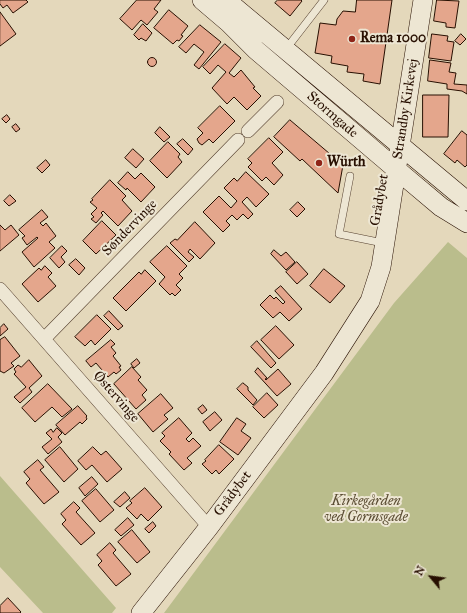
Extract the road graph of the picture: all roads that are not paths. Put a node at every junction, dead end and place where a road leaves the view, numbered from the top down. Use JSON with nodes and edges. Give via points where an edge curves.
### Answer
{"nodes":[{"id":1,"x":202,"y":0,"type":"edge"},
{"id":2,"x":226,"y":0,"type":"edge"},
{"id":3,"x":324,"y":0,"type":"edge"},
{"id":4,"x":412,"y":0,"type":"edge"},
{"id":5,"x":422,"y":0,"type":"edge"},
{"id":6,"x":280,"y":56,"type":"junction"},
{"id":7,"x":277,"y":102,"type":"dead end"},
{"id":8,"x":248,"y":131,"type":"dead end"},
{"id":9,"x":238,"y":140,"type":"dead end"},
{"id":10,"x":393,"y":153,"type":"junction"},
{"id":11,"x":350,"y":176,"type":"dead end"},
{"id":12,"x":467,"y":202,"type":"edge"},
{"id":13,"x":467,"y":211,"type":"edge"},
{"id":14,"x":467,"y":223,"type":"edge"},
{"id":15,"x":379,"y":242,"type":"junction"},
{"id":16,"x":0,"y":289,"type":"edge"},
{"id":17,"x":44,"y":339,"type":"junction"},
{"id":18,"x":209,"y":527,"type":"junction"},
{"id":19,"x":141,"y":613,"type":"edge"}],
"edges":[{"from":1,"to":6,"type":"street","via":[[229,23]]},
{"from":2,"to":6,"type":"street","name":"Stormgade"},
{"from":3,"to":6,"type":"lane"},
{"from":4,"to":10,"type":"street","name":"Strandby Kirkevej"},
{"from":5,"to":10,"type":"street","name":"Strandby Kirkevej"},
{"from":6,"to":10,"type":"street","name":"Stormgade"},
{"from":7,"to":8,"type":"street"},
{"from":9,"to":17,"type":"street","name":"Søndervinge"},
{"from":10,"to":12,"type":"street","name":"Stormgade"},
{"from":10,"to":13,"type":"street"},
{"from":10,"to":14,"type":"street","name":"Stormgade","via":[[441,207]]},
{"from":10,"to":15,"type":"street","name":"Grådybet"},
{"from":11,"to":15,"type":"lane","via":[[339,234]]},
{"from":15,"to":18,"type":"street","name":"Grådybet","via":[[370,261],[351,320],[324,373]]},
{"from":16,"to":17,"type":"street","name":"Østervinge"},
{"from":17,"to":18,"type":"street","name":"Østervinge"},
{"from":18,"to":19,"type":"street","name":"Grådybet"}]}
